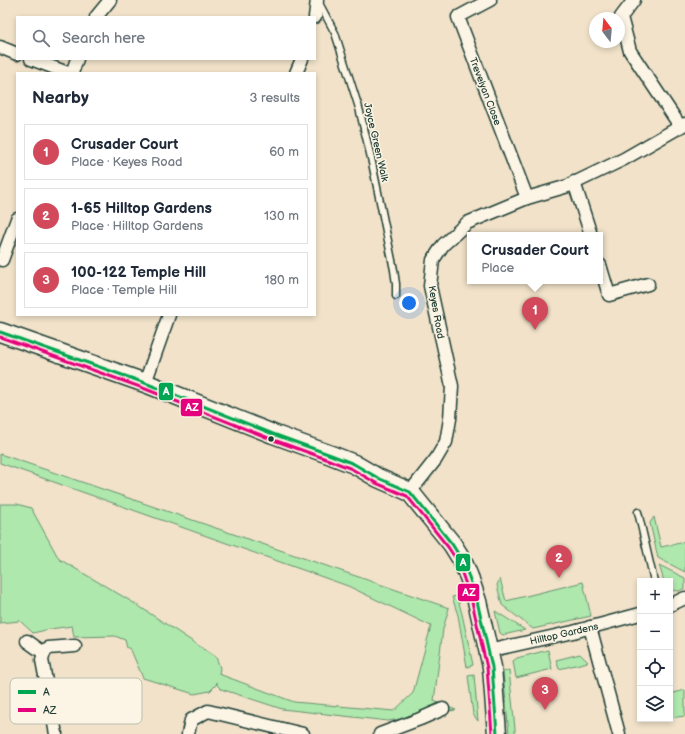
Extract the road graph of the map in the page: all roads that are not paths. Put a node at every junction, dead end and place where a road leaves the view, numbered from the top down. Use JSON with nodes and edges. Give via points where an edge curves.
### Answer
{"nodes":[{"id":1,"x":110,"y":0,"type":"edge"},
{"id":2,"x":317,"y":0,"type":"edge"},
{"id":3,"x":490,"y":0,"type":"edge"},
{"id":4,"x":634,"y":0,"type":"edge"},
{"id":5,"x":97,"y":16,"type":"edge"},
{"id":6,"x":315,"y":16,"type":"edge"},
{"id":7,"x":0,"y":47,"type":"edge"},
{"id":8,"x":16,"y":54,"type":"edge"},
{"id":9,"x":34,"y":60,"type":"edge"},
{"id":10,"x":77,"y":60,"type":"edge"},
{"id":11,"x":302,"y":60,"type":"edge"},
{"id":12,"x":65,"y":72,"type":"edge"},
{"id":13,"x":72,"y":72,"type":"edge"},
{"id":14,"x":296,"y":72,"type":"edge"},
{"id":15,"x":682,"y":125,"type":"edge"},
{"id":16,"x":574,"y":182,"type":"junction"},
{"id":17,"x":527,"y":198,"type":"junction"},
{"id":18,"x":16,"y":222,"type":"edge"},
{"id":19,"x":590,"y":232,"type":"edge"},
{"id":20,"x":2,"y":260,"type":"dead end"},
{"id":21,"x":603,"y":275,"type":"edge"},
{"id":22,"x":648,"y":284,"type":"dead end"},
{"id":23,"x":396,"y":296,"type":"dead end"},
{"id":24,"x":169,"y":316,"type":"edge"},
{"id":25,"x":0,"y":332,"type":"edge"},
{"id":26,"x":144,"y":383,"type":"junction"},
{"id":27,"x":410,"y":492,"type":"junction"},
{"id":28,"x":638,"y":512,"type":"dead end"},
{"id":29,"x":653,"y":578,"type":"edge"},
{"id":30,"x":685,"y":598,"type":"edge"},
{"id":31,"x":673,"y":604,"type":"edge"},
{"id":32,"x":637,"y":615,"type":"edge"},
{"id":33,"x":590,"y":627,"type":"junction"},
{"id":34,"x":27,"y":641,"type":"dead end"},
{"id":35,"x":75,"y":646,"type":"dead end"},
{"id":36,"x":488,"y":651,"type":"junction"},
{"id":37,"x":44,"y":653,"type":"junction"},
{"id":38,"x":45,"y":678,"type":"edge"},
{"id":39,"x":443,"y":709,"type":"dead end"},
{"id":40,"x":54,"y":724,"type":"edge"},
{"id":41,"x":56,"y":734,"type":"edge"},
{"id":42,"x":188,"y":734,"type":"edge"},
{"id":43,"x":303,"y":734,"type":"edge"},
{"id":44,"x":380,"y":734,"type":"edge"},
{"id":45,"x":497,"y":734,"type":"edge"},
{"id":46,"x":618,"y":734,"type":"edge"}],
"edges":[{"from":1,"to":5,"type":"street"},
{"from":2,"to":6,"type":"street"},
{"from":2,"to":23,"type":"lane","name":"Joyce Green Walk","via":[[336,33],[362,122],[392,262]]},
{"from":3,"to":17,"type":"street","name":"Trevelyan Close","via":[[458,17]]},
{"from":4,"to":15,"type":"street","via":[[621,17],[630,51]]},
{"from":7,"to":8,"type":"street"},
{"from":9,"to":12,"type":"street"},
{"from":10,"to":13,"type":"street"},
{"from":11,"to":14,"type":"street"},
{"from":15,"to":16,"type":"street","name":"Keyes Road","via":[[624,159]]},
{"from":16,"to":17,"type":"street","name":"Keyes Road"},
{"from":16,"to":19,"type":"street"},
{"from":17,"to":27,"type":"street","name":"Keyes Road","via":[[467,223],[443,245],[433,260],[430,286],[452,386],[450,420],[446,442]]},
{"from":18,"to":20,"type":"street"},
{"from":21,"to":22,"type":"street","via":[[609,295]]},
{"from":24,"to":26,"type":"street"},
{"from":25,"to":26,"type":"street"},
{"from":26,"to":27,"type":"street","via":[[354,464]]},
{"from":27,"to":36,"type":"street","via":[[462,560],[477,601]]},
{"from":28,"to":29,"type":"lane"},
{"from":30,"to":31,"type":"street"},
{"from":32,"to":33,"type":"street","name":"Hilltop Gardens"},
{"from":33,"to":36,"type":"street","name":"Hilltop Gardens"},
{"from":33,"to":46,"type":"street"},
{"from":34,"to":37,"type":"street"},
{"from":35,"to":37,"type":"street","via":[[48,648]]},
{"from":36,"to":45,"type":"street"},
{"from":37,"to":38,"type":"street","via":[[42,660]]},
{"from":39,"to":44,"type":"street"},
{"from":40,"to":41,"type":"street"},
{"from":42,"to":43,"type":"street","via":[[191,720],[208,711]]}]}
